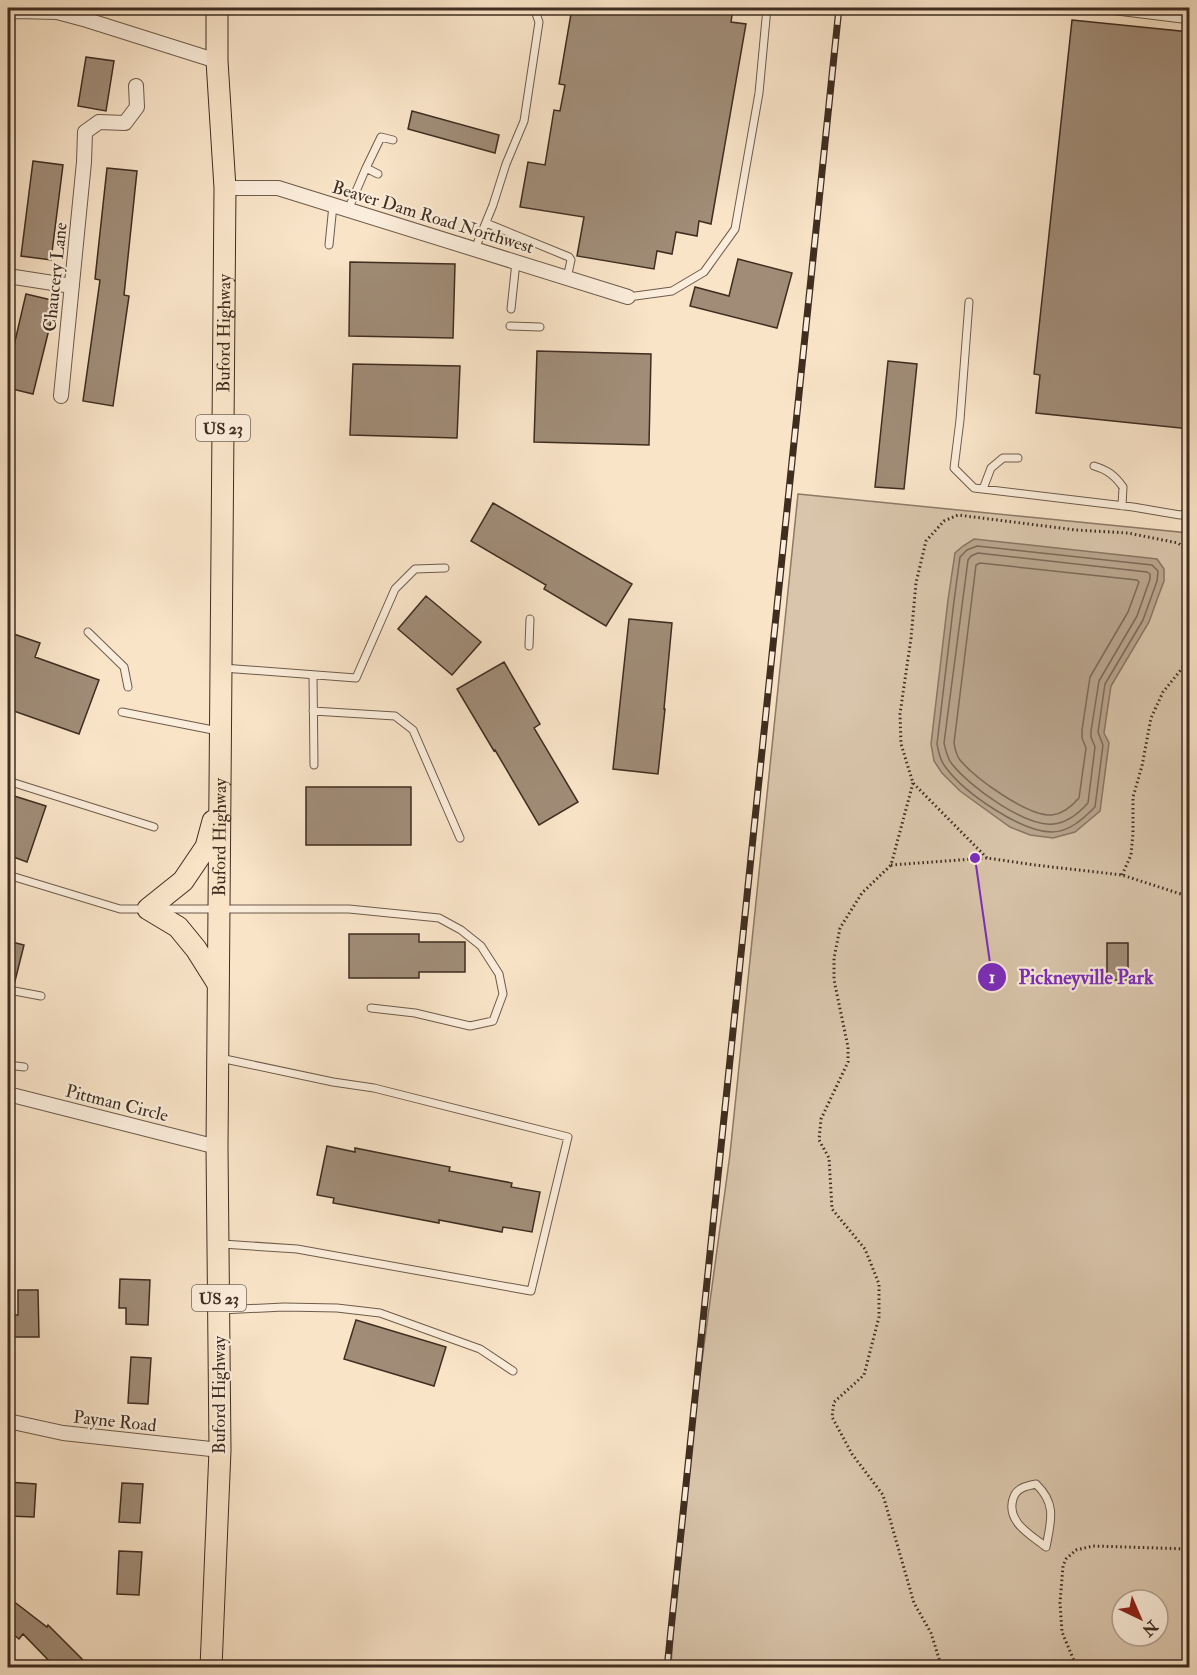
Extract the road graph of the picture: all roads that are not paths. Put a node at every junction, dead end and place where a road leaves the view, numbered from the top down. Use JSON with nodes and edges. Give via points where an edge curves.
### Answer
{"nodes":[{"id":1,"x":217,"y":8,"type":"edge"},
{"id":2,"x":534,"y":8,"type":"edge"},
{"id":3,"x":767,"y":8,"type":"edge"},
{"id":4,"x":1093,"y":8,"type":"edge"},
{"id":5,"x":8,"y":13,"type":"edge"},
{"id":6,"x":1190,"y":20,"type":"edge"},
{"id":7,"x":217,"y":61,"type":"junction"},
{"id":8,"x":136,"y":86,"type":"dead end"},
{"id":9,"x":393,"y":140,"type":"dead end"},
{"id":10,"x":366,"y":168,"type":"junction"},
{"id":11,"x":378,"y":174,"type":"dead end"},
{"id":12,"x":225,"y":188,"type":"junction"},
{"id":13,"x":333,"y":205,"type":"junction"},
{"id":14,"x":348,"y":210,"type":"junction"},
{"id":15,"x":486,"y":223,"type":"junction"},
{"id":16,"x":329,"y":244,"type":"dead end"},
{"id":17,"x":475,"y":249,"type":"junction"},
{"id":18,"x":516,"y":262,"type":"junction"},
{"id":19,"x":8,"y":276,"type":"edge"},
{"id":20,"x":567,"y":278,"type":"junction"},
{"id":21,"x":72,"y":286,"type":"junction"},
{"id":22,"x":628,"y":297,"type":"joint"},
{"id":23,"x":969,"y":302,"type":"dead end"},
{"id":24,"x":511,"y":309,"type":"dead end"},
{"id":25,"x":510,"y":326,"type":"dead end"},
{"id":26,"x":540,"y":327,"type":"dead end"},
{"id":27,"x":61,"y":396,"type":"dead end"},
{"id":28,"x":1018,"y":458,"type":"dead end"},
{"id":29,"x":1094,"y":466,"type":"dead end"},
{"id":30,"x":983,"y":489,"type":"junction"},
{"id":31,"x":1122,"y":506,"type":"junction"},
{"id":32,"x":1190,"y":513,"type":"edge"},
{"id":33,"x":445,"y":568,"type":"dead end"},
{"id":34,"x":530,"y":619,"type":"dead end"},
{"id":35,"x":88,"y":632,"type":"dead end"},
{"id":36,"x":529,"y":646,"type":"dead end"},
{"id":37,"x":221,"y":668,"type":"junction"},
{"id":38,"x":313,"y":675,"type":"junction"},
{"id":39,"x":128,"y":687,"type":"dead end"},
{"id":40,"x":313,"y":711,"type":"junction"},
{"id":41,"x":122,"y":712,"type":"dead end"},
{"id":42,"x":220,"y":732,"type":"junction"},
{"id":43,"x":314,"y":765,"type":"dead end"},
{"id":44,"x":8,"y":781,"type":"edge"},
{"id":45,"x":220,"y":798,"type":"junction"},
{"id":46,"x":154,"y":828,"type":"dead end"},
{"id":47,"x":460,"y":838,"type":"dead end"},
{"id":48,"x":8,"y":875,"type":"edge"},
{"id":49,"x":148,"y":909,"type":"junction"},
{"id":50,"x":219,"y":910,"type":"junction"},
{"id":51,"x":218,"y":985,"type":"junction"},
{"id":52,"x":9,"y":990,"type":"dead end"},
{"id":53,"x":41,"y":996,"type":"dead end"},
{"id":54,"x":371,"y":1008,"type":"dead end"},
{"id":55,"x":218,"y":1057,"type":"junction"},
{"id":56,"x":8,"y":1065,"type":"edge"},
{"id":57,"x":24,"y":1067,"type":"dead end"},
{"id":58,"x":8,"y":1094,"type":"edge"},
{"id":59,"x":217,"y":1147,"type":"junction"},
{"id":60,"x":218,"y":1244,"type":"junction"},
{"id":61,"x":219,"y":1310,"type":"junction"},
{"id":62,"x":513,"y":1371,"type":"dead end"},
{"id":63,"x":8,"y":1421,"type":"edge"},
{"id":64,"x":220,"y":1450,"type":"junction"},
{"id":65,"x":1046,"y":1547,"type":"joint"},
{"id":66,"x":210,"y":1668,"type":"edge"}],
"edges":[{"from":1,"to":7,"type":"main road","name":"Buford Highway","number":"US 23"},
{"from":2,"to":15,"type":"lane","via":[[539,22],[524,121]]},
{"from":3,"to":22,"type":"lane","via":[[759,93],[735,229],[704,272],[672,291]]},
{"from":4,"to":6,"type":"lane"},
{"from":5,"to":7,"type":"street","via":[[57,12]]},
{"from":7,"to":12,"type":"main road","name":"Buford Highway","number":"US 23"},
{"from":8,"to":21,"type":"street","name":"Chaucery Lane","via":[[136,107],[125,123],[99,122],[85,132]]},
{"from":9,"to":10,"type":"lane","via":[[381,137]]},
{"from":10,"to":11,"type":"lane"},
{"from":10,"to":14,"type":"lane"},
{"from":12,"to":13,"type":"street","name":"Beaver Dam Road Northwest","via":[[278,188]]},
{"from":12,"to":37,"type":"main road","name":"Buford Highway","number":"US 23"},
{"from":13,"to":14,"type":"street","name":"Beaver Dam Road Northwest"},
{"from":13,"to":16,"type":"lane"},
{"from":14,"to":17,"type":"street","name":"Beaver Dam Road Northwest"},
{"from":15,"to":17,"type":"lane"},
{"from":15,"to":20,"type":"lane","via":[[569,257]]},
{"from":17,"to":18,"type":"street","name":"Beaver Dam Road Northwest"},
{"from":18,"to":20,"type":"street","name":"Beaver Dam Road Northwest"},
{"from":18,"to":24,"type":"lane"},
{"from":19,"to":21,"type":"street"},
{"from":20,"to":22,"type":"street","name":"Beaver Dam Road Northwest"},
{"from":21,"to":27,"type":"street","name":"Chaucery Lane"},
{"from":23,"to":30,"type":"lane","via":[[954,468],[974,489]]},
{"from":25,"to":26,"type":"lane"},
{"from":28,"to":30,"type":"lane","via":[[1003,458],[991,468]]},
{"from":29,"to":31,"type":"lane","via":[[1107,470],[1123,487]]},
{"from":30,"to":31,"type":"lane"},
{"from":31,"to":32,"type":"lane","via":[[1180,515]]},
{"from":33,"to":38,"type":"lane","via":[[416,569],[394,589],[356,678]]},
{"from":34,"to":36,"type":"lane"},
{"from":35,"to":39,"type":"lane","via":[[124,667]]},
{"from":37,"to":38,"type":"lane"},
{"from":37,"to":42,"type":"main road","name":"Buford Highway","number":"US 23"},
{"from":38,"to":40,"type":"lane"},
{"from":40,"to":43,"type":"lane"},
{"from":40,"to":47,"type":"lane","via":[[395,716],[413,730]]},
{"from":41,"to":42,"type":"lane"},
{"from":42,"to":45,"type":"main road","name":"Buford Highway","number":"US 23"},
{"from":44,"to":46,"type":"lane"},
{"from":45,"to":49,"type":"main road","via":[[206,847],[183,881]]},
{"from":45,"to":50,"type":"main road","name":"Buford Highway","number":"US 23"},
{"from":48,"to":49,"type":"lane","via":[[120,909]]},
{"from":49,"to":50,"type":"lane"},
{"from":49,"to":51,"type":"main road","via":[[178,927]]},
{"from":50,"to":51,"type":"main road","name":"Buford Highway","number":"US 23"},
{"from":50,"to":54,"type":"lane","via":[[348,909],[439,918],[462,930],[480,946],[499,974],[503,994],[493,1021],[470,1026]]},
{"from":51,"to":55,"type":"main road","name":"Buford Highway","number":"US 23"},
{"from":52,"to":53,"type":"lane"},
{"from":55,"to":59,"type":"main road","name":"Buford Highway","number":"US 23"},
{"from":55,"to":60,"type":"lane","via":[[374,1088],[568,1137],[531,1292],[297,1249]]},
{"from":56,"to":57,"type":"lane"},
{"from":58,"to":59,"type":"street","name":"Pittman Circle"},
{"from":59,"to":60,"type":"main road","name":"Buford Highway","number":"US 23"},
{"from":60,"to":61,"type":"main road","name":"Buford Highway","number":"US 23"},
{"from":61,"to":62,"type":"lane","via":[[284,1307],[380,1313],[480,1350]]},
{"from":61,"to":64,"type":"main road","name":"Buford Highway","number":"US 23"},
{"from":63,"to":64,"type":"street","name":"Payne Road","via":[[63,1433]]},
{"from":64,"to":66,"type":"main road","name":"Buford Highway","number":"US 23"},
{"from":65,"to":65,"type":"lane","via":[[1051,1506],[1046,1493],[1036,1484],[1024,1486],[1014,1496],[1011,1509],[1025,1531]]}]}
